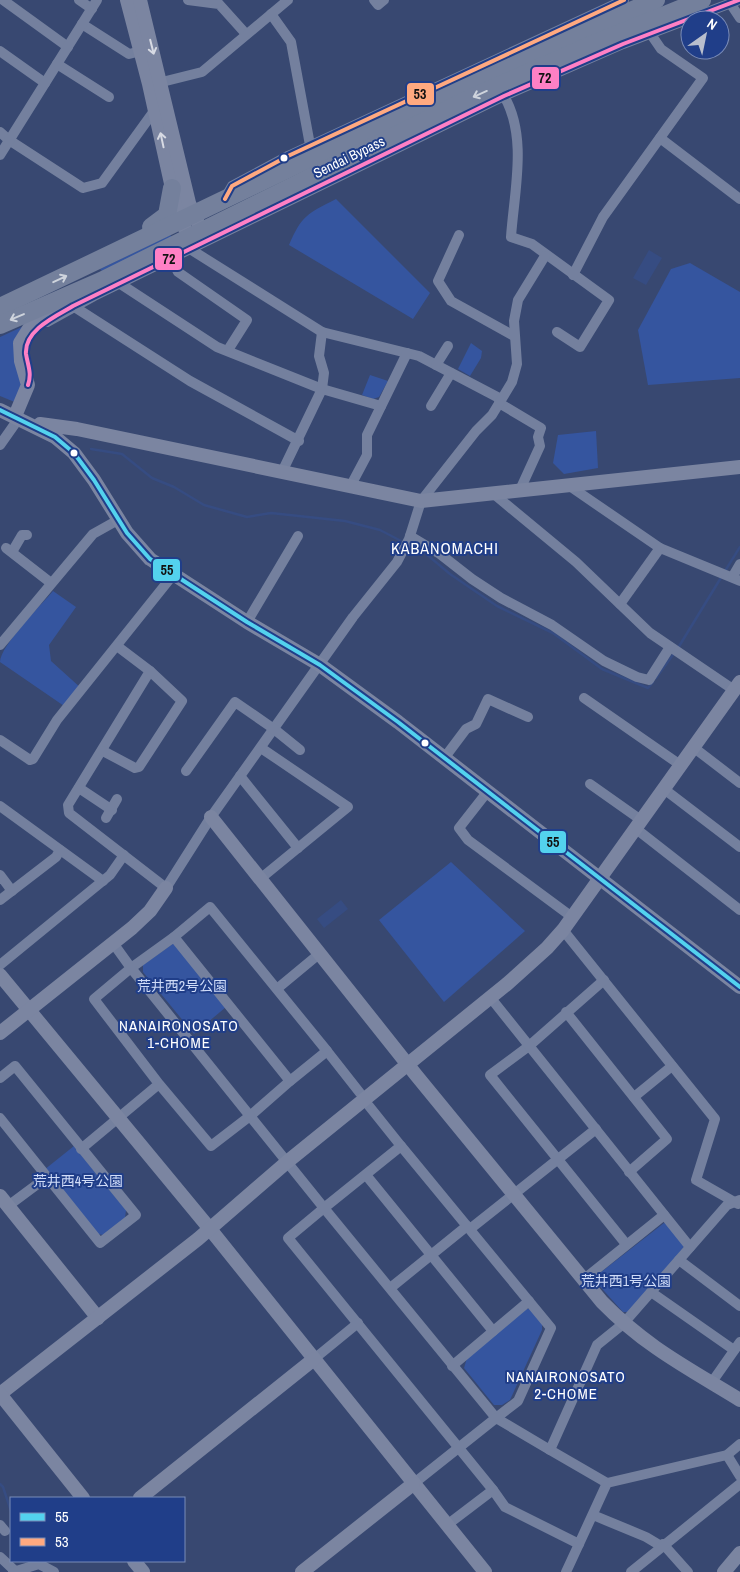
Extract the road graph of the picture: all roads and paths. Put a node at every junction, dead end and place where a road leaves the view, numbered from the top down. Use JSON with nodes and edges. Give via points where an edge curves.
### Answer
{"nodes":[{"id":1,"x":3,"y":0,"type":"edge"},
{"id":2,"x":79,"y":0,"type":"edge"},
{"id":3,"x":127,"y":0,"type":"edge"},
{"id":4,"x":140,"y":0,"type":"edge"},
{"id":5,"x":188,"y":0,"type":"edge"},
{"id":6,"x":288,"y":0,"type":"edge"},
{"id":7,"x":374,"y":0,"type":"edge"},
{"id":8,"x":384,"y":0,"type":"edge"},
{"id":9,"x":624,"y":0,"type":"edge"},
{"id":10,"x":656,"y":0,"type":"edge"},
{"id":11,"x":702,"y":0,"type":"edge"},
{"id":12,"x":734,"y":2,"type":"edge"},
{"id":13,"x":94,"y":5,"type":"edge"},
{"id":14,"x":271,"y":14,"type":"junction"},
{"id":15,"x":740,"y":18,"type":"edge"},
{"id":16,"x":82,"y":24,"type":"junction"},
{"id":17,"x":650,"y":33,"type":"junction"},
{"id":18,"x":246,"y":34,"type":"junction"},
{"id":19,"x":68,"y":47,"type":"junction"},
{"id":20,"x":0,"y":51,"type":"edge"},
{"id":21,"x":141,"y":51,"type":"junction"},
{"id":22,"x":57,"y":64,"type":"junction"},
{"id":23,"x":155,"y":83,"type":"junction"},
{"id":24,"x":45,"y":84,"type":"junction"},
{"id":25,"x":504,"y":96,"type":"junction"},
{"id":26,"x":108,"y":97,"type":"dead end"},
{"id":27,"x":160,"y":105,"type":"junction"},
{"id":28,"x":0,"y":132,"type":"edge"},
{"id":29,"x":660,"y":138,"type":"junction"},
{"id":30,"x":9,"y":140,"type":"junction"},
{"id":31,"x":310,"y":146,"type":"junction"},
{"id":32,"x":0,"y":155,"type":"edge"},
{"id":33,"x":172,"y":188,"type":"junction"},
{"id":34,"x":740,"y":198,"type":"edge"},
{"id":35,"x":225,"y":199,"type":"junction"},
{"id":36,"x":187,"y":217,"type":"junction"},
{"id":37,"x":459,"y":235,"type":"dead end"},
{"id":38,"x":193,"y":239,"type":"junction"},
{"id":39,"x":127,"y":245,"type":"junction"},
{"id":40,"x":545,"y":256,"type":"junction"},
{"id":41,"x":171,"y":258,"type":"junction"},
{"id":42,"x":573,"y":275,"type":"junction"},
{"id":43,"x":101,"y":281,"type":"junction"},
{"id":44,"x":119,"y":283,"type":"junction"},
{"id":45,"x":33,"y":292,"type":"junction"},
{"id":46,"x":0,"y":298,"type":"edge"},
{"id":47,"x":73,"y":306,"type":"junction"},
{"id":48,"x":0,"y":307,"type":"edge"},
{"id":49,"x":0,"y":325,"type":"edge"},
{"id":50,"x":322,"y":332,"type":"junction"},
{"id":51,"x":557,"y":332,"type":"dead end"},
{"id":52,"x":514,"y":336,"type":"junction"},
{"id":53,"x":448,"y":346,"type":"dead end"},
{"id":54,"x":228,"y":350,"type":"junction"},
{"id":55,"x":407,"y":353,"type":"junction"},
{"id":56,"x":436,"y":365,"type":"junction"},
{"id":57,"x":451,"y":373,"type":"junction"},
{"id":58,"x":28,"y":385,"type":"junction"},
{"id":59,"x":322,"y":389,"type":"junction"},
{"id":60,"x":500,"y":401,"type":"junction"},
{"id":61,"x":381,"y":406,"type":"junction"},
{"id":62,"x":431,"y":406,"type":"dead end"},
{"id":63,"x":0,"y":410,"type":"edge"},
{"id":64,"x":21,"y":419,"type":"junction"},
{"id":65,"x":298,"y":441,"type":"junction"},
{"id":66,"x":0,"y":445,"type":"edge"},
{"id":67,"x":740,"y":467,"type":"edge"},
{"id":68,"x":282,"y":472,"type":"junction"},
{"id":69,"x":350,"y":487,"type":"junction"},
{"id":70,"x":570,"y":487,"type":"junction"},
{"id":71,"x":519,"y":492,"type":"junction"},
{"id":72,"x":496,"y":494,"type":"junction"},
{"id":73,"x":421,"y":501,"type":"junction"},
{"id":74,"x":118,"y":520,"type":"junction"},
{"id":75,"x":27,"y":535,"type":"dead end"},
{"id":76,"x":298,"y":536,"type":"dead end"},
{"id":77,"x":409,"y":537,"type":"junction"},
{"id":78,"x":660,"y":548,"type":"junction"},
{"id":79,"x":740,"y":564,"type":"edge"},
{"id":80,"x":174,"y":575,"type":"junction"},
{"id":81,"x":730,"y":575,"type":"edge"},
{"id":82,"x":51,"y":583,"type":"junction"},
{"id":83,"x":620,"y":604,"type":"junction"},
{"id":84,"x":247,"y":622,"type":"junction"},
{"id":85,"x":0,"y":645,"type":"edge"},
{"id":86,"x":116,"y":646,"type":"junction"},
{"id":87,"x":674,"y":650,"type":"junction"},
{"id":88,"x":320,"y":665,"type":"junction"},
{"id":89,"x":150,"y":671,"type":"junction"},
{"id":90,"x":737,"y":686,"type":"edge"},
{"id":91,"x":584,"y":698,"type":"dead end"},
{"id":92,"x":528,"y":717,"type":"dead end"},
{"id":93,"x":274,"y":729,"type":"junction"},
{"id":94,"x":0,"y":740,"type":"edge"},
{"id":95,"x":693,"y":747,"type":"junction"},
{"id":96,"x":261,"y":748,"type":"junction"},
{"id":97,"x":103,"y":750,"type":"junction"},
{"id":98,"x":300,"y":750,"type":"dead end"},
{"id":99,"x":445,"y":758,"type":"junction"},
{"id":100,"x":679,"y":764,"type":"junction"},
{"id":101,"x":186,"y":771,"type":"dead end"},
{"id":102,"x":240,"y":776,"type":"junction"},
{"id":103,"x":740,"y":783,"type":"edge"},
{"id":104,"x":590,"y":784,"type":"dead end"},
{"id":105,"x":79,"y":788,"type":"junction"},
{"id":106,"x":664,"y":789,"type":"junction"},
{"id":107,"x":488,"y":791,"type":"junction"},
{"id":108,"x":117,"y":799,"type":"dead end"},
{"id":109,"x":0,"y":806,"type":"edge"},
{"id":110,"x":211,"y":818,"type":"junction"},
{"id":111,"x":638,"y":824,"type":"junction"},
{"id":112,"x":740,"y":847,"type":"edge"},
{"id":113,"x":298,"y":848,"type":"junction"},
{"id":114,"x":60,"y":850,"type":"junction"},
{"id":115,"x":124,"y":855,"type":"junction"},
{"id":116,"x":0,"y":875,"type":"edge"},
{"id":117,"x":601,"y":878,"type":"junction"},
{"id":118,"x":260,"y":879,"type":"junction"},
{"id":119,"x":103,"y":881,"type":"junction"},
{"id":120,"x":166,"y":888,"type":"junction"},
{"id":121,"x":12,"y":891,"type":"junction"},
{"id":122,"x":0,"y":900,"type":"edge"},
{"id":123,"x":740,"y":910,"type":"edge"},
{"id":124,"x":572,"y":917,"type":"junction"},
{"id":125,"x":563,"y":930,"type":"junction"},
{"id":126,"x":174,"y":937,"type":"junction"},
{"id":127,"x":113,"y":943,"type":"junction"},
{"id":128,"x":319,"y":954,"type":"junction"},
{"id":129,"x":0,"y":965,"type":"edge"},
{"id":130,"x":131,"y":968,"type":"junction"},
{"id":131,"x":0,"y":976,"type":"edge"},
{"id":132,"x":604,"y":980,"type":"junction"},
{"id":133,"x":740,"y":987,"type":"edge"},
{"id":134,"x":278,"y":988,"type":"junction"},
{"id":135,"x":490,"y":997,"type":"junction"},
{"id":136,"x":30,"y":1011,"type":"junction"},
{"id":137,"x":566,"y":1012,"type":"junction"},
{"id":138,"x":0,"y":1033,"type":"edge"},
{"id":139,"x":529,"y":1046,"type":"junction"},
{"id":140,"x":327,"y":1051,"type":"junction"},
{"id":141,"x":407,"y":1063,"type":"junction"},
{"id":142,"x":672,"y":1066,"type":"junction"},
{"id":143,"x":0,"y":1078,"type":"edge"},
{"id":144,"x":290,"y":1081,"type":"junction"},
{"id":145,"x":159,"y":1084,"type":"junction"},
{"id":146,"x":360,"y":1093,"type":"dead end"},
{"id":147,"x":634,"y":1097,"type":"junction"},
{"id":148,"x":369,"y":1106,"type":"dead end"},
{"id":149,"x":250,"y":1116,"type":"junction"},
{"id":150,"x":0,"y":1118,"type":"edge"},
{"id":151,"x":118,"y":1120,"type":"junction"},
{"id":152,"x":596,"y":1129,"type":"junction"},
{"id":153,"x":401,"y":1146,"type":"junction"},
{"id":154,"x":81,"y":1149,"type":"junction"},
{"id":155,"x":558,"y":1160,"type":"junction"},
{"id":156,"x":287,"y":1162,"type":"junction"},
{"id":157,"x":629,"y":1172,"type":"junction"},
{"id":158,"x":366,"y":1175,"type":"junction"},
{"id":159,"x":47,"y":1177,"type":"junction"},
{"id":160,"x":514,"y":1195,"type":"junction"},
{"id":161,"x":4,"y":1201,"type":"edge"},
{"id":162,"x":738,"y":1202,"type":"edge"},
{"id":163,"x":324,"y":1208,"type":"junction"},
{"id":164,"x":664,"y":1215,"type":"junction"},
{"id":165,"x":468,"y":1227,"type":"junction"},
{"id":166,"x":210,"y":1229,"type":"junction"},
{"id":167,"x":626,"y":1244,"type":"junction"},
{"id":168,"x":690,"y":1247,"type":"junction"},
{"id":169,"x":430,"y":1254,"type":"junction"},
{"id":170,"x":679,"y":1260,"type":"junction"},
{"id":171,"x":583,"y":1280,"type":"junction"},
{"id":172,"x":394,"y":1285,"type":"dead end"},
{"id":173,"x":651,"y":1292,"type":"junction"},
{"id":174,"x":529,"y":1301,"type":"junction"},
{"id":175,"x":740,"y":1306,"type":"edge"},
{"id":176,"x":98,"y":1318,"type":"junction"},
{"id":177,"x":358,"y":1323,"type":"junction"},
{"id":178,"x":623,"y":1324,"type":"junction"},
{"id":179,"x":493,"y":1331,"type":"junction"},
{"id":180,"x":737,"y":1346,"type":"edge"},
{"id":181,"x":314,"y":1359,"type":"junction"},
{"id":182,"x":452,"y":1366,"type":"junction"},
{"id":183,"x":712,"y":1382,"type":"junction"},
{"id":184,"x":0,"y":1394,"type":"edge"},
{"id":185,"x":740,"y":1400,"type":"edge"},
{"id":186,"x":496,"y":1418,"type":"junction"},
{"id":187,"x":740,"y":1444,"type":"edge"},
{"id":188,"x":459,"y":1448,"type":"junction"},
{"id":189,"x":550,"y":1450,"type":"junction"},
{"id":190,"x":727,"y":1455,"type":"junction"},
{"id":191,"x":740,"y":1476,"type":"edge"},
{"id":192,"x":607,"y":1483,"type":"junction"},
{"id":193,"x":414,"y":1484,"type":"junction"},
{"id":194,"x":740,"y":1484,"type":"edge"},
{"id":195,"x":493,"y":1490,"type":"junction"},
{"id":196,"x":82,"y":1497,"type":"edge"},
{"id":197,"x":141,"y":1497,"type":"edge"},
{"id":198,"x":593,"y":1515,"type":"junction"},
{"id":199,"x":447,"y":1525,"type":"junction"},
{"id":200,"x":579,"y":1544,"type":"junction"},
{"id":201,"x":662,"y":1545,"type":"junction"},
{"id":202,"x":740,"y":1554,"type":"edge"},
{"id":203,"x":0,"y":1558,"type":"edge"},
{"id":204,"x":135,"y":1562,"type":"edge"},
{"id":205,"x":14,"y":1571,"type":"edge"},
{"id":206,"x":54,"y":1572,"type":"edge"},
{"id":207,"x":143,"y":1572,"type":"edge"},
{"id":208,"x":302,"y":1572,"type":"edge"},
{"id":209,"x":485,"y":1572,"type":"edge"},
{"id":210,"x":566,"y":1572,"type":"edge"},
{"id":211,"x":631,"y":1572,"type":"edge"},
{"id":212,"x":688,"y":1572,"type":"edge"},
{"id":213,"x":724,"y":1572,"type":"edge"}],
"edges":[{"from":1,"to":19,"type":"street"},
{"from":2,"to":13,"type":"street"},
{"from":3,"to":21,"type":"street"},
{"from":4,"to":23,"type":"street","one_way":true},
{"from":5,"to":18,"type":"street","via":[[219,4]]},
{"from":6,"to":14,"type":"street"},
{"from":7,"to":8,"type":"street","via":[[378,5]]},
{"from":9,"to":31,"type":"street"},
{"from":10,"to":35,"type":"highway","name":"Sendai Bypass","via":[[503,66]]},
{"from":11,"to":38,"type":"highway","name":"Sendai Bypass","one_way":true,"via":[[473,97]]},
{"from":12,"to":15,"type":"street"},
{"from":12,"to":17,"type":"street"},
{"from":13,"to":16,"type":"street"},
{"from":14,"to":18,"type":"street"},
{"from":14,"to":31,"type":"street","via":[[291,42]]},
{"from":16,"to":19,"type":"street"},
{"from":16,"to":21,"type":"street","via":[[129,54]]},
{"from":17,"to":25,"type":"street"},
{"from":17,"to":29,"type":"street","via":[[661,50],[703,78]]},
{"from":18,"to":23,"type":"street","via":[[202,72]]},
{"from":19,"to":22,"type":"street"},
{"from":20,"to":24,"type":"street"},
{"from":21,"to":23,"type":"street"},
{"from":22,"to":24,"type":"street"},
{"from":22,"to":26,"type":"street"},
{"from":23,"to":27,"type":"street"},
{"from":24,"to":30,"type":"street"},
{"from":25,"to":38,"type":"street"},
{"from":25,"to":40,"type":"street","via":[[514,114],[518,149],[511,236],[532,244]]},
{"from":27,"to":30,"type":"street","via":[[102,182],[83,188]]},
{"from":33,"to":27,"type":"street","one_way":true},
{"from":27,"to":36,"type":"street","via":[[189,203]]},
{"from":28,"to":30,"type":"street"},
{"from":29,"to":34,"type":"street"},
{"from":29,"to":42,"type":"street","via":[[603,217]]},
{"from":30,"to":32,"type":"street"},
{"from":31,"to":35,"type":"street","via":[[232,186]]},
{"from":33,"to":36,"type":"street"},
{"from":33,"to":39,"type":"highway","via":[[167,215]]},
{"from":35,"to":36,"type":"highway","name":"Sendai Bypass"},
{"from":36,"to":38,"type":"street"},
{"from":36,"to":39,"type":"highway","name":"Sendai Bypass"},
{"from":37,"to":52,"type":"street","via":[[438,281],[451,301]]},
{"from":38,"to":41,"type":"street"},
{"from":38,"to":43,"type":"highway","name":"Sendai Bypass"},
{"from":38,"to":50,"type":"street"},
{"from":45,"to":39,"type":"highway","name":"Sendai Bypass","one_way":true},
{"from":40,"to":42,"type":"street"},
{"from":40,"to":52,"type":"street","via":[[518,300]]},
{"from":41,"to":44,"type":"street"},
{"from":41,"to":54,"type":"street","via":[[178,272],[247,320]]},
{"from":42,"to":51,"type":"street","via":[[608,300],[580,347]]},
{"from":43,"to":49,"type":"highway","name":"Sendai Bypass","one_way":true},
{"from":43,"to":58,"type":"street","via":[[41,319],[24,334],[19,352]]},
{"from":44,"to":47,"type":"street"},
{"from":44,"to":54,"type":"street","via":[[217,347]]},
{"from":45,"to":46,"type":"highway","via":[[25,286]]},
{"from":45,"to":48,"type":"highway","name":"Sendai Bypass"},
{"from":47,"to":58,"type":"street","via":[[43,325],[30,338],[26,349],[31,373]]},
{"from":47,"to":65,"type":"street","via":[[190,381]]},
{"from":50,"to":55,"type":"street"},
{"from":50,"to":59,"type":"street","via":[[319,356],[324,373]]},
{"from":52,"to":60,"type":"street","via":[[517,364],[512,382]]},
{"from":53,"to":56,"type":"street"},
{"from":54,"to":59,"type":"street"},
{"from":55,"to":56,"type":"street"},
{"from":55,"to":61,"type":"street"},
{"from":56,"to":57,"type":"street"},
{"from":57,"to":60,"type":"street"},
{"from":57,"to":62,"type":"street"},
{"from":58,"to":64,"type":"street"},
{"from":59,"to":61,"type":"street"},
{"from":59,"to":65,"type":"street"},
{"from":60,"to":71,"type":"street","via":[[540,428],[540,446]]},
{"from":60,"to":73,"type":"street"},
{"from":61,"to":69,"type":"street","via":[[368,435],[367,454]]},
{"from":63,"to":64,"type":"street"},
{"from":64,"to":66,"type":"street"},
{"from":64,"to":68,"type":"street"},
{"from":64,"to":74,"type":"street","via":[[55,437],[74,453]]},
{"from":65,"to":68,"type":"street"},
{"from":67,"to":70,"type":"street"},
{"from":68,"to":69,"type":"street"},
{"from":69,"to":73,"type":"street"},
{"from":70,"to":71,"type":"street"},
{"from":70,"to":78,"type":"street"},
{"from":71,"to":72,"type":"street"},
{"from":72,"to":73,"type":"street"},
{"from":72,"to":83,"type":"street"},
{"from":73,"to":77,"type":"street"},
{"from":74,"to":80,"type":"street","via":[[144,554]]},
{"from":74,"to":82,"type":"street","via":[[93,534]]},
{"from":75,"to":82,"type":"street","via":[[22,535],[9,550]]},
{"from":76,"to":84,"type":"street"},
{"from":77,"to":87,"type":"street","via":[[440,554],[501,598],[552,624],[604,661],[630,674],[649,680]]},
{"from":77,"to":88,"type":"street","via":[[397,562]]},
{"from":78,"to":81,"type":"street"},
{"from":78,"to":83,"type":"street"},
{"from":79,"to":81,"type":"street"},
{"from":80,"to":84,"type":"street"},
{"from":80,"to":86,"type":"street"},
{"from":82,"to":85,"type":"street"},
{"from":83,"to":87,"type":"street","via":[[650,633]]},
{"from":84,"to":88,"type":"street"},
{"from":86,"to":89,"type":"street"},
{"from":86,"to":94,"type":"street","via":[[57,720],[34,759],[24,757]]},
{"from":87,"to":90,"type":"street"},
{"from":88,"to":93,"type":"street"},
{"from":88,"to":99,"type":"street"},
{"from":89,"to":97,"type":"street"},
{"from":89,"to":97,"type":"street","via":[[182,701],[139,767],[135,768]]},
{"from":90,"to":95,"type":"street"},
{"from":91,"to":100,"type":"street"},
{"from":92,"to":99,"type":"street","via":[[488,699],[476,724],[466,730]]},
{"from":93,"to":96,"type":"street"},
{"from":93,"to":98,"type":"street"},
{"from":93,"to":101,"type":"street","via":[[235,702]]},
{"from":95,"to":100,"type":"street"},
{"from":95,"to":103,"type":"street"},
{"from":96,"to":102,"type":"street"},
{"from":96,"to":113,"type":"street","via":[[348,807]]},
{"from":97,"to":105,"type":"street"},
{"from":99,"to":107,"type":"street"},
{"from":100,"to":106,"type":"street"},
{"from":102,"to":110,"type":"street"},
{"from":102,"to":113,"type":"street"},
{"from":104,"to":111,"type":"street"},
{"from":105,"to":108,"type":"street","via":[[109,814]]},
{"from":105,"to":115,"type":"street","via":[[68,805],[68,813]]},
{"from":106,"to":111,"type":"street"},
{"from":106,"to":112,"type":"street"},
{"from":107,"to":117,"type":"street"},
{"from":107,"to":124,"type":"street","via":[[459,828],[468,840]]},
{"from":109,"to":114,"type":"street"},
{"from":110,"to":118,"type":"street"},
{"from":110,"to":120,"type":"street"},
{"from":111,"to":117,"type":"street"},
{"from":111,"to":123,"type":"street"},
{"from":113,"to":118,"type":"street"},
{"from":114,"to":119,"type":"street"},
{"from":114,"to":121,"type":"street","via":[[56,857]]},
{"from":115,"to":119,"type":"street"},
{"from":115,"to":120,"type":"street"},
{"from":116,"to":121,"type":"street"},
{"from":117,"to":124,"type":"street"},
{"from":117,"to":133,"type":"street"},
{"from":118,"to":128,"type":"street"},
{"from":119,"to":129,"type":"street"},
{"from":120,"to":127,"type":"street","via":[[150,911]]},
{"from":121,"to":122,"type":"street"},
{"from":124,"to":125,"type":"street"},
{"from":125,"to":132,"type":"street"},
{"from":125,"to":135,"type":"street"},
{"from":126,"to":130,"type":"street"},
{"from":126,"to":134,"type":"street","via":[[210,908]]},
{"from":126,"to":144,"type":"street"},
{"from":127,"to":130,"type":"street"},
{"from":127,"to":136,"type":"street"},
{"from":128,"to":134,"type":"street"},
{"from":128,"to":141,"type":"street"},
{"from":130,"to":145,"type":"street","via":[[94,999]]},
{"from":130,"to":149,"type":"street"},
{"from":131,"to":136,"type":"street"},
{"from":132,"to":137,"type":"street"},
{"from":132,"to":142,"type":"street"},
{"from":134,"to":140,"type":"street"},
{"from":135,"to":139,"type":"street"},
{"from":135,"to":141,"type":"street"},
{"from":136,"to":138,"type":"street"},
{"from":136,"to":151,"type":"street"},
{"from":137,"to":139,"type":"street"},
{"from":137,"to":147,"type":"street"},
{"from":139,"to":152,"type":"street"},
{"from":139,"to":155,"type":"street","via":[[490,1075]]},
{"from":140,"to":144,"type":"street"},
{"from":140,"to":146,"type":"street"},
{"from":141,"to":156,"type":"street"},
{"from":141,"to":160,"type":"street"},
{"from":142,"to":147,"type":"street"},
{"from":142,"to":162,"type":"street","via":[[714,1119],[696,1180]]},
{"from":143,"to":154,"type":"street","via":[[15,1066]]},
{"from":144,"to":149,"type":"street"},
{"from":145,"to":149,"type":"street","via":[[210,1146]]},
{"from":145,"to":151,"type":"street"},
{"from":147,"to":157,"type":"street","via":[[668,1139]]},
{"from":148,"to":153,"type":"street"},
{"from":149,"to":156,"type":"street"},
{"from":150,"to":159,"type":"street"},
{"from":151,"to":154,"type":"street"},
{"from":151,"to":166,"type":"street"},
{"from":152,"to":155,"type":"street"},
{"from":152,"to":157,"type":"street"},
{"from":153,"to":158,"type":"street"},
{"from":153,"to":165,"type":"street"},
{"from":154,"to":159,"type":"street","via":[[136,1215],[100,1243]]},
{"from":155,"to":160,"type":"street"},
{"from":155,"to":167,"type":"street"},
{"from":156,"to":163,"type":"street"},
{"from":156,"to":166,"type":"street"},
{"from":157,"to":164,"type":"street"},
{"from":158,"to":163,"type":"street"},
{"from":158,"to":169,"type":"street"},
{"from":159,"to":161,"type":"street"},
{"from":160,"to":165,"type":"street"},
{"from":160,"to":171,"type":"street"},
{"from":161,"to":176,"type":"street"},
{"from":162,"to":168,"type":"street","via":[[727,1205]]},
{"from":163,"to":177,"type":"street","via":[[288,1238]]},
{"from":163,"to":182,"type":"street"},
{"from":164,"to":167,"type":"street"},
{"from":164,"to":168,"type":"street"},
{"from":165,"to":169,"type":"street"},
{"from":165,"to":174,"type":"street"},
{"from":166,"to":176,"type":"street"},
{"from":166,"to":181,"type":"street"},
{"from":167,"to":171,"type":"street"},
{"from":168,"to":170,"type":"street"},
{"from":169,"to":172,"type":"street"},
{"from":169,"to":179,"type":"street"},
{"from":170,"to":173,"type":"street"},
{"from":170,"to":175,"type":"street"},
{"from":171,"to":178,"type":"street"},
{"from":173,"to":178,"type":"street"},
{"from":173,"to":180,"type":"street"},
{"from":174,"to":179,"type":"street"},
{"from":174,"to":186,"type":"street","via":[[551,1328],[518,1401]]},
{"from":176,"to":184,"type":"street"},
{"from":177,"to":181,"type":"street"},
{"from":177,"to":188,"type":"street"},
{"from":178,"to":183,"type":"street","via":[[659,1352]]},
{"from":178,"to":189,"type":"street","via":[[597,1346]]},
{"from":179,"to":182,"type":"street"},
{"from":180,"to":183,"type":"street"},
{"from":181,"to":193,"type":"street"},
{"from":181,"to":197,"type":"street"},
{"from":182,"to":186,"type":"street"},
{"from":183,"to":185,"type":"street"},
{"from":184,"to":196,"type":"street"},
{"from":186,"to":188,"type":"street"},
{"from":186,"to":189,"type":"street"},
{"from":187,"to":190,"type":"street"},
{"from":188,"to":193,"type":"street"},
{"from":188,"to":195,"type":"street"},
{"from":189,"to":192,"type":"street"},
{"from":190,"to":191,"type":"street"},
{"from":190,"to":192,"type":"street"},
{"from":192,"to":198,"type":"street"},
{"from":193,"to":199,"type":"street"},
{"from":193,"to":208,"type":"street"},
{"from":194,"to":201,"type":"street"},
{"from":195,"to":199,"type":"street"},
{"from":195,"to":200,"type":"street","via":[[505,1507]]},
{"from":198,"to":200,"type":"street"},
{"from":198,"to":201,"type":"street"},
{"from":199,"to":209,"type":"street"},
{"from":200,"to":210,"type":"street"},
{"from":201,"to":211,"type":"street"},
{"from":201,"to":212,"type":"street"},
{"from":202,"to":213,"type":"street"},
{"from":203,"to":205,"type":"street"},
{"from":204,"to":207,"type":"street"},
{"from":205,"to":206,"type":"street","via":[[39,1564]]}]}
